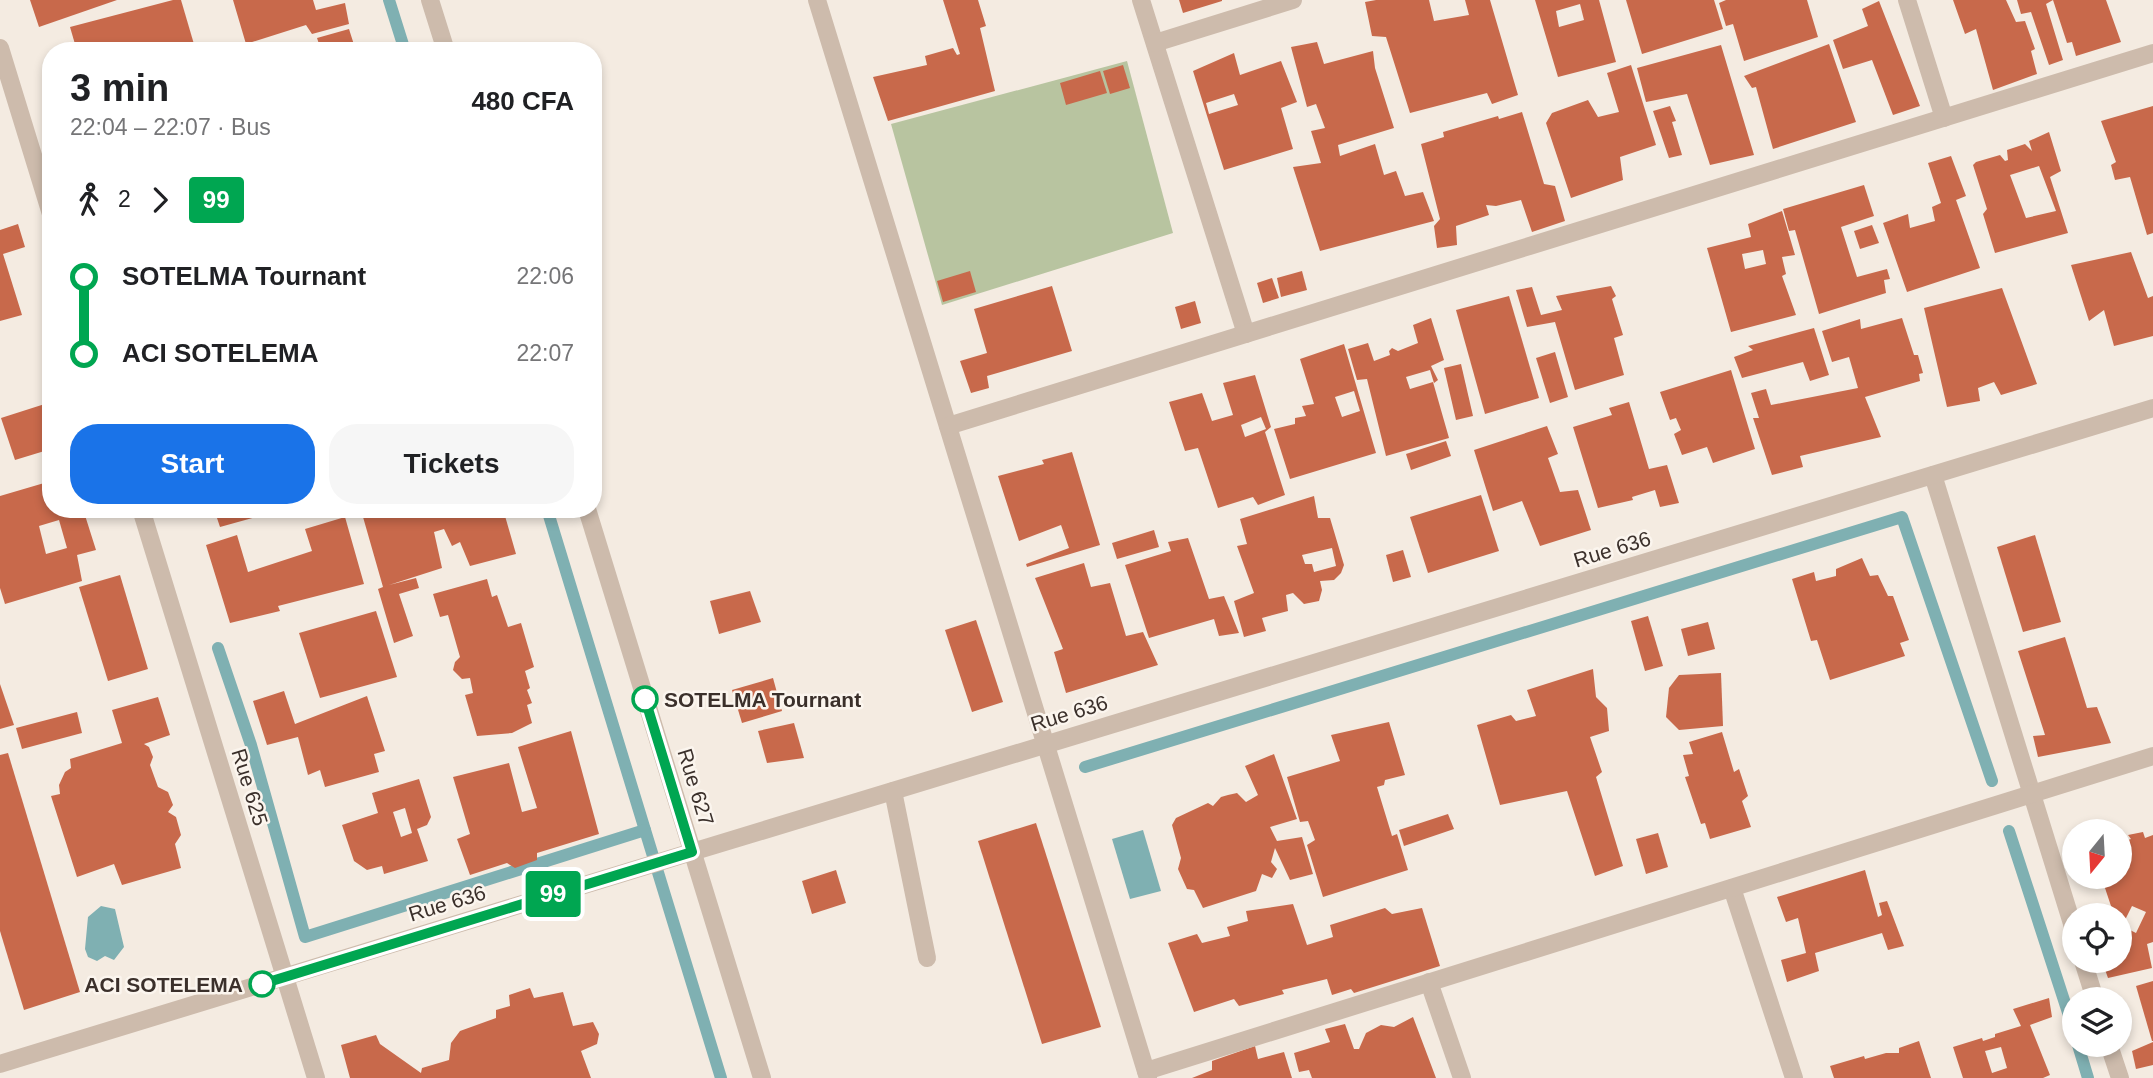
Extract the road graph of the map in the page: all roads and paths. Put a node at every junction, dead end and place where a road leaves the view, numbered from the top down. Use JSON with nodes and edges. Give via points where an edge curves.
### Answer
{"nodes":[{"id":1,"x":430,"y":0,"type":"edge"},
{"id":2,"x":817,"y":0,"type":"edge"},
{"id":3,"x":1142,"y":0,"type":"edge"},
{"id":4,"x":1293,"y":0,"type":"edge"},
{"id":5,"x":1907,"y":0,"type":"edge"},
{"id":6,"x":443,"y":42,"type":"edge"},
{"id":7,"x":1155,"y":43,"type":"junction"},
{"id":8,"x":0,"y":48,"type":"edge"},
{"id":9,"x":2153,"y":54,"type":"edge"},
{"id":10,"x":1944,"y":118,"type":"junction"},
{"id":11,"x":42,"y":185,"type":"edge"},
{"id":12,"x":1246,"y":334,"type":"junction"},
{"id":13,"x":2153,"y":408,"type":"edge"},
{"id":14,"x":948,"y":426,"type":"junction"},
{"id":15,"x":1933,"y":475,"type":"junction"},
{"id":16,"x":144,"y":518,"type":"edge"},
{"id":17,"x":590,"y":518,"type":"edge"},
{"id":18,"x":1045,"y":744,"type":"junction"},
{"id":19,"x":2153,"y":756,"type":"edge"},
{"id":20,"x":893,"y":791,"type":"junction"},
{"id":21,"x":2031,"y":793,"type":"junction"},
{"id":22,"x":692,"y":852,"type":"junction"},
{"id":23,"x":1732,"y":888,"type":"junction"},
{"id":24,"x":2066,"y":903,"type":"edge"},
{"id":25,"x":927,"y":958,"type":"dead end"},
{"id":26,"x":285,"y":977,"type":"junction"},
{"id":27,"x":1429,"y":982,"type":"junction"},
{"id":28,"x":2113,"y":1057,"type":"edge"},
{"id":29,"x":0,"y":1064,"type":"edge"},
{"id":30,"x":1147,"y":1075,"type":"edge"},
{"id":31,"x":316,"y":1078,"type":"edge"},
{"id":32,"x":762,"y":1078,"type":"edge"},
{"id":33,"x":1462,"y":1078,"type":"edge"},
{"id":34,"x":1794,"y":1078,"type":"edge"},
{"id":35,"x":2119,"y":1078,"type":"edge"}],
"edges":[{"from":1,"to":6,"type":"street"},
{"from":2,"to":14,"type":"street"},
{"from":3,"to":7,"type":"street"},
{"from":4,"to":7,"type":"street"},
{"from":5,"to":10,"type":"street"},
{"from":7,"to":12,"type":"street"},
{"from":8,"to":11,"type":"street"},
{"from":9,"to":10,"type":"street"},
{"from":10,"to":12,"type":"street"},
{"from":12,"to":14,"type":"street"},
{"from":13,"to":15,"type":"street","name":"Rue 636"},
{"from":14,"to":18,"type":"street"},
{"from":15,"to":18,"type":"street","name":"Rue 636"},
{"from":15,"to":21,"type":"street"},
{"from":16,"to":26,"type":"street","name":"Rue 625"},
{"from":17,"to":22,"type":"street","name":"Rue 627"},
{"from":18,"to":20,"type":"street","name":"Rue 636"},
{"from":18,"to":30,"type":"street"},
{"from":19,"to":21,"type":"street"},
{"from":20,"to":22,"type":"street","name":"Rue 636"},
{"from":20,"to":25,"type":"street"},
{"from":21,"to":23,"type":"street"},
{"from":21,"to":24,"type":"street"},
{"from":22,"to":26,"type":"street","name":"Rue 636"},
{"from":22,"to":32,"type":"street","name":"Rue 627"},
{"from":23,"to":27,"type":"street"},
{"from":23,"to":34,"type":"street"},
{"from":26,"to":29,"type":"street","name":"Rue 636"},
{"from":26,"to":31,"type":"street","name":"Rue 625"},
{"from":27,"to":30,"type":"street"},
{"from":27,"to":33,"type":"street"},
{"from":28,"to":35,"type":"street"}]}
